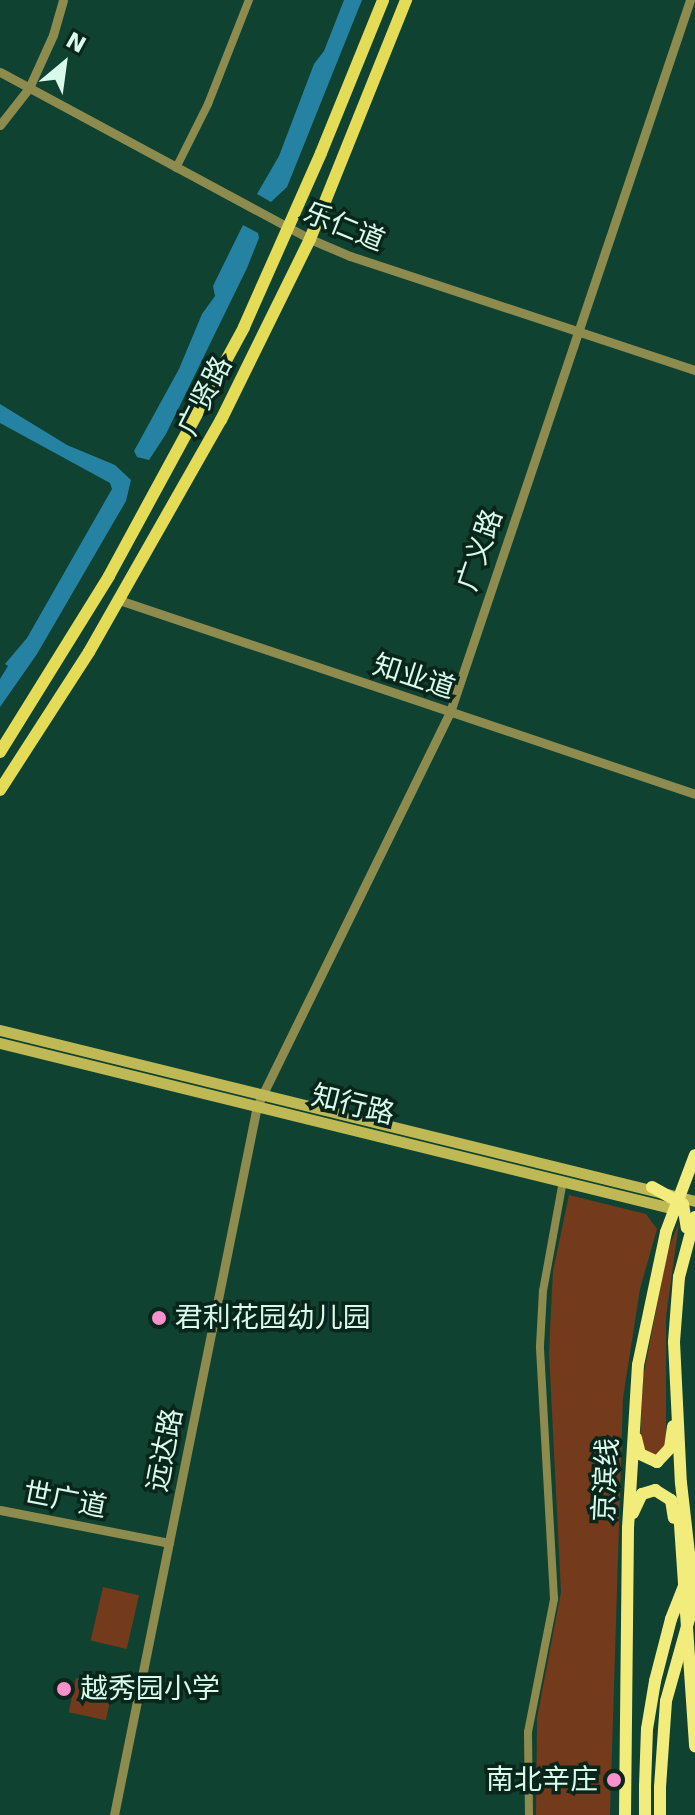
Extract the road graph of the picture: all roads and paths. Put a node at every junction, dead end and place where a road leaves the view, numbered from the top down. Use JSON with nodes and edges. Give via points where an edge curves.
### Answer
{"nodes":[{"id":1,"x":63,"y":0,"type":"edge"},
{"id":2,"x":249,"y":0,"type":"edge"},
{"id":3,"x":383,"y":0,"type":"edge"},
{"id":4,"x":406,"y":0,"type":"edge"},
{"id":5,"x":690,"y":0,"type":"edge"},
{"id":6,"x":0,"y":72,"type":"edge"},
{"id":7,"x":29,"y":88,"type":"junction"},
{"id":8,"x":0,"y":125,"type":"edge"},
{"id":9,"x":176,"y":168,"type":"junction"},
{"id":10,"x":289,"y":229,"type":"junction"},
{"id":11,"x":310,"y":239,"type":"junction"},
{"id":12,"x":578,"y":331,"type":"junction"},
{"id":13,"x":695,"y":370,"type":"edge"},
{"id":14,"x":119,"y":600,"type":"junction"},
{"id":15,"x":450,"y":712,"type":"junction"},
{"id":16,"x":0,"y":752,"type":"edge"},
{"id":17,"x":0,"y":790,"type":"edge"},
{"id":18,"x":695,"y":794,"type":"edge"},
{"id":19,"x":0,"y":1030,"type":"edge"},
{"id":20,"x":0,"y":1043,"type":"edge"},
{"id":21,"x":261,"y":1094,"type":"junction"},
{"id":22,"x":257,"y":1106,"type":"junction"},
{"id":23,"x":695,"y":1155,"type":"edge"},
{"id":24,"x":563,"y":1181,"type":"junction"},
{"id":25,"x":652,"y":1187,"type":"joint"},
{"id":26,"x":695,"y":1201,"type":"edge"},
{"id":27,"x":647,"y":1202,"type":"junction"},
{"id":28,"x":684,"y":1208,"type":"edge"},
{"id":29,"x":666,"y":1232,"type":"junction"},
{"id":30,"x":636,"y":1387,"type":"junction"},
{"id":31,"x":676,"y":1400,"type":"junction"},
{"id":32,"x":681,"y":1483,"type":"junction"},
{"id":33,"x":690,"y":1503,"type":"edge"},
{"id":34,"x":0,"y":1510,"type":"edge"},
{"id":35,"x":169,"y":1543,"type":"junction"},
{"id":36,"x":695,"y":1558,"type":"edge"},
{"id":37,"x":681,"y":1561,"type":"junction"},
{"id":38,"x":627,"y":1565,"type":"junction"},
{"id":39,"x":695,"y":1598,"type":"edge"},
{"id":40,"x":695,"y":1605,"type":"edge"},
{"id":41,"x":695,"y":1746,"type":"edge"},
{"id":42,"x":114,"y":1815,"type":"edge"},
{"id":43,"x":529,"y":1815,"type":"edge"},
{"id":44,"x":625,"y":1815,"type":"edge"},
{"id":45,"x":645,"y":1815,"type":"edge"},
{"id":46,"x":660,"y":1815,"type":"edge"}],
"edges":[{"from":1,"to":7,"type":"street"},
{"from":2,"to":9,"type":"street"},
{"from":3,"to":10,"type":"main road","name":"广贤路"},
{"from":4,"to":11,"type":"main road","name":"广贤路"},
{"from":5,"to":12,"type":"street","name":"广义路"},
{"from":6,"to":7,"type":"street","name":"乐仁道"},
{"from":7,"to":8,"type":"street"},
{"from":7,"to":9,"type":"street","name":"乐仁道"},
{"from":9,"to":10,"type":"street","name":"乐仁道"},
{"from":10,"to":11,"type":"street","name":"乐仁道"},
{"from":10,"to":16,"type":"main road","name":"广贤路","via":[[158,491]]},
{"from":11,"to":12,"type":"street","name":"乐仁道"},
{"from":11,"to":14,"type":"main road","name":"广贤路","via":[[221,420]]},
{"from":12,"to":13,"type":"street","name":"乐仁道"},
{"from":12,"to":15,"type":"street","name":"广义路"},
{"from":14,"to":15,"type":"street","name":"知业道"},
{"from":14,"to":17,"type":"main road","name":"广贤路"},
{"from":15,"to":18,"type":"street","name":"知业道"},
{"from":15,"to":21,"type":"street","name":"广义路"},
{"from":19,"to":21,"type":"main road","name":"知行路"},
{"from":20,"to":22,"type":"main road","name":"知行路"},
{"from":21,"to":22,"type":"street","name":"远达路"},
{"from":21,"to":25,"type":"main road","name":"知行路"},
{"from":22,"to":24,"type":"main road","name":"知行路"},
{"from":22,"to":35,"type":"street","name":"远达路"},
{"from":23,"to":28,"type":"highway","name":"京滨线"},
{"from":24,"to":27,"type":"main road","name":"知行路"},
{"from":24,"to":43,"type":"street","via":[[547,1261],[540,1346],[554,1599],[528,1732]]},
{"from":25,"to":28,"type":"highway"},
{"from":26,"to":28,"type":"main road","name":"知行路"},
{"from":27,"to":28,"type":"main road","name":"知行路"},
{"from":27,"to":29,"type":"main road","via":[[663,1216]]},
{"from":28,"to":29,"type":"highway","name":"京滨线"},
{"from":28,"to":31,"type":"highway","via":[[685,1247],[674,1318]]},
{"from":29,"to":30,"type":"highway","name":"京滨线"},
{"from":30,"to":31,"type":"highway","via":[[637,1448],[650,1461],[662,1459],[670,1448]]},
{"from":30,"to":38,"type":"highway","name":"京滨线"},
{"from":31,"to":32,"type":"highway"},
{"from":32,"to":33,"type":"highway"},
{"from":32,"to":37,"type":"highway"},
{"from":33,"to":40,"type":"highway"},
{"from":34,"to":35,"type":"street","name":"世广道"},
{"from":35,"to":42,"type":"street","name":"远达路"},
{"from":36,"to":45,"type":"highway","bridge":true,"via":[[655,1681],[647,1729]]},
{"from":37,"to":38,"type":"highway","via":[[671,1500],[655,1490],[642,1494],[635,1505]]},
{"from":37,"to":41,"type":"highway"},
{"from":38,"to":44,"type":"highway","name":"京滨线"},
{"from":39,"to":46,"type":"highway","bridge":true,"via":[[666,1701]]}]}
